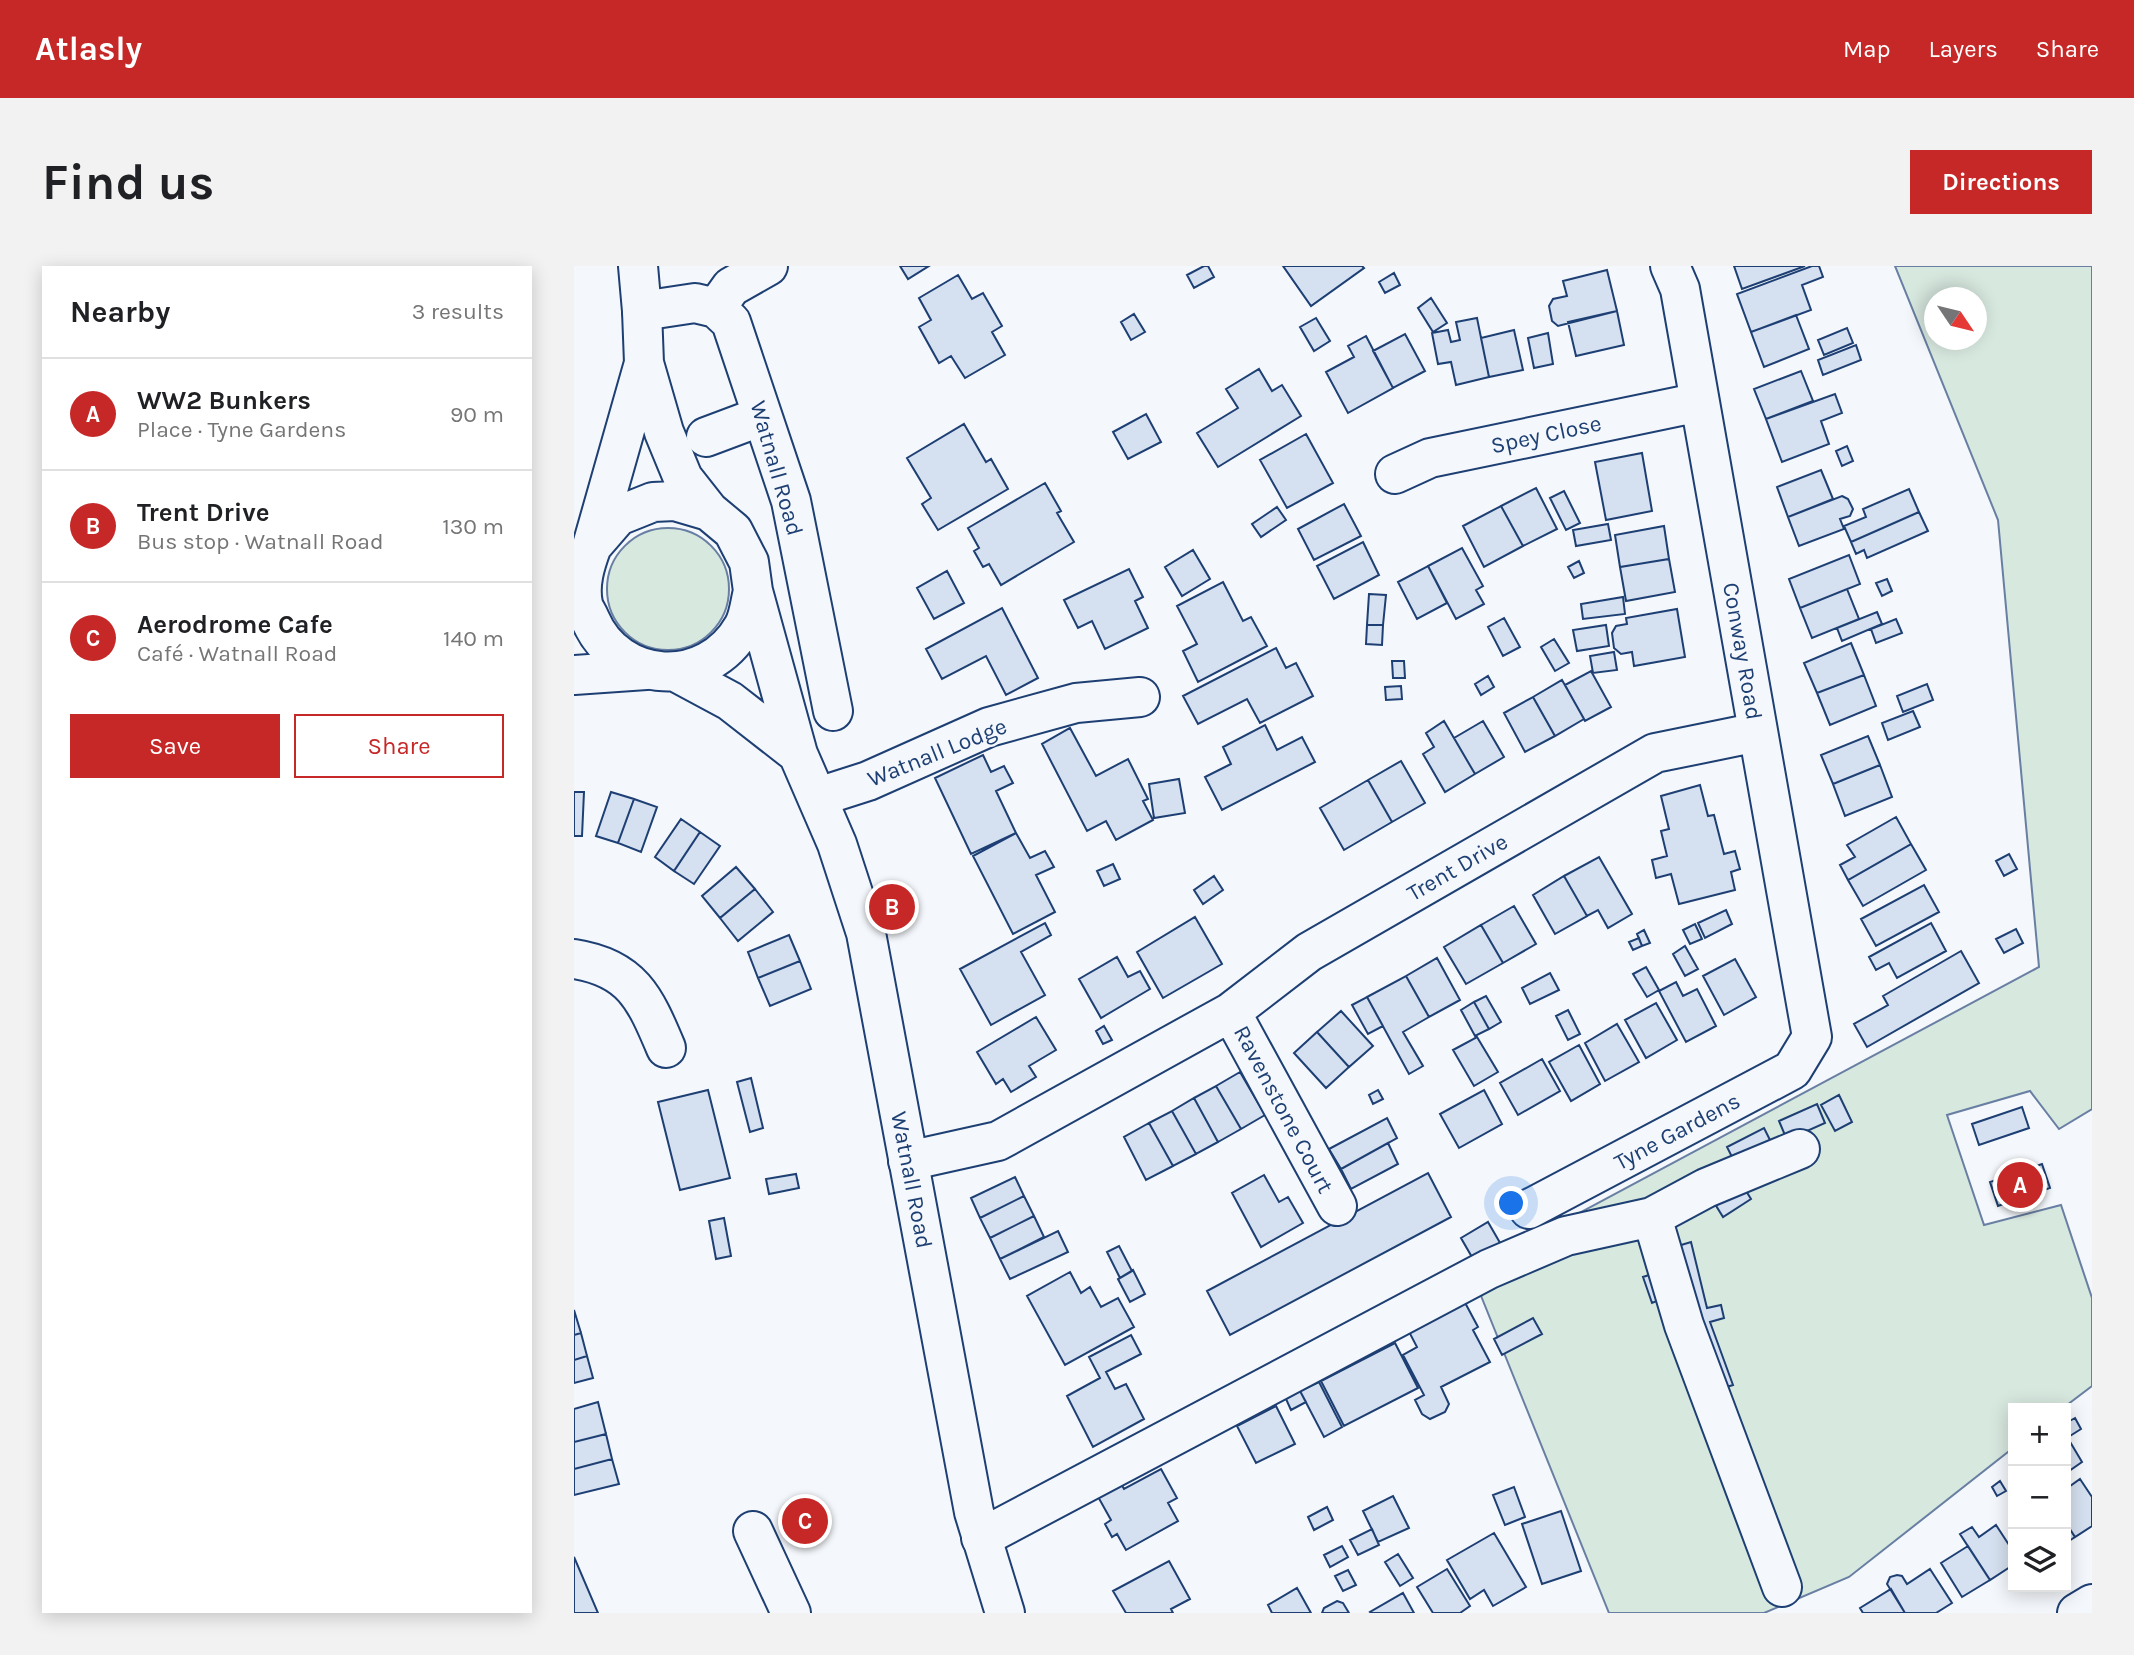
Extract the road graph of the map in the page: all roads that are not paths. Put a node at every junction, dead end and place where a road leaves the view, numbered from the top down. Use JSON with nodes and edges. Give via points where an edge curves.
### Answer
{"nodes":[{"id":1,"x":638,"y":266,"type":"edge"},
{"id":2,"x":768,"y":266,"type":"edge"},
{"id":3,"x":1670,"y":266,"type":"edge"},
{"id":4,"x":716,"y":307,"type":"junction"},
{"id":5,"x":642,"y":311,"type":"junction"},
{"id":6,"x":644,"y":363,"type":"junction"},
{"id":7,"x":1700,"y":402,"type":"junction"},
{"id":8,"x":762,"y":416,"type":"junction"},
{"id":9,"x":706,"y":437,"type":"dead end"},
{"id":10,"x":1395,"y":474,"type":"dead end"},
{"id":11,"x":709,"y":512,"type":"junction"},
{"id":12,"x":583,"y":568,"type":"edge"},
{"id":13,"x":753,"y":591,"type":"junction"},
{"id":14,"x":661,"y":671,"type":"junction"},
{"id":15,"x":574,"y":675,"type":"edge"},
{"id":16,"x":1140,"y":697,"type":"dead end"},
{"id":17,"x":833,"y":711,"type":"dead end"},
{"id":18,"x":1758,"y":732,"type":"junction"},
{"id":19,"x":798,"y":754,"type":"junction"},
{"id":20,"x":818,"y":797,"type":"junction"},
{"id":21,"x":581,"y":960,"type":"edge"},
{"id":22,"x":1231,"y":1012,"type":"junction"},
{"id":23,"x":1812,"y":1037,"type":"joint"},
{"id":24,"x":666,"y":1048,"type":"dead end"},
{"id":25,"x":1800,"y":1149,"type":"dead end"},
{"id":26,"x":908,"y":1161,"type":"junction"},
{"id":27,"x":1336,"y":1206,"type":"dead end"},
{"id":28,"x":1529,"y":1209,"type":"dead end"},
{"id":29,"x":1652,"y":1217,"type":"junction"},
{"id":30,"x":753,"y":1531,"type":"dead end"},
{"id":31,"x":981,"y":1538,"type":"junction"},
{"id":32,"x":1782,"y":1587,"type":"dead end"},
{"id":33,"x":2092,"y":1604,"type":"edge"},
{"id":34,"x":790,"y":1613,"type":"edge"},
{"id":35,"x":1005,"y":1613,"type":"edge"},
{"id":36,"x":2077,"y":1613,"type":"edge"}],
"edges":[{"from":1,"to":5,"type":"street","name":"Watnall Road"},
{"from":2,"to":4,"type":"street","via":[[731,287]]},
{"from":3,"to":7,"type":"street","name":"Conway Road","via":[[1680,289]]},
{"from":4,"to":5,"type":"street","via":[[695,303]]},
{"from":4,"to":8,"type":"street","name":"Watnall Road","via":[[731,322]]},
{"from":5,"to":6,"type":"street","name":"Watnall Road"},
{"from":6,"to":11,"type":"street","name":"Watnall Road","via":[[683,478]]},
{"from":6,"to":12,"type":"street","name":"Watnall Road"},
{"from":7,"to":10,"type":"street","name":"Spey Close","via":[[1430,458]]},
{"from":7,"to":18,"type":"street","name":"Conway Road"},
{"from":8,"to":9,"type":"street"},
{"from":8,"to":17,"type":"street","name":"Watnall Road","via":[[791,501]]},
{"from":11,"to":12,"type":"street","name":"Watnall Road","via":[[676,501],[653,502],[618,516]]},
{"from":11,"to":13,"type":"street","name":"Watnall Road","via":[[733,531],[749,562]]},
{"from":12,"to":14,"type":"street","name":"Watnall Road","via":[[583,604],[597,636],[618,657]]},
{"from":13,"to":14,"type":"street","name":"Watnall Road","via":[[744,625],[729,646],[707,663]]},
{"from":13,"to":19,"type":"street","name":"Watnall Road"},
{"from":14,"to":15,"type":"street"},
{"from":14,"to":19,"type":"street","name":"Watnall Road","via":[[730,701]]},
{"from":16,"to":20,"type":"street","name":"Watnall Lodge","via":[[1076,704],[989,727],[867,781]]},
{"from":18,"to":22,"type":"street","name":"Trent Drive","via":[[1654,753],[1309,952]]},
{"from":18,"to":23,"type":"street","name":"Conway Road"},
{"from":19,"to":20,"type":"street","name":"Watnall Road"},
{"from":20,"to":26,"type":"street","name":"Watnall Road","via":[[866,933]]},
{"from":21,"to":24,"type":"street","via":[[623,976],[648,1006]]},
{"from":22,"to":26,"type":"street","name":"Trent Drive","via":[[998,1141]]},
{"from":22,"to":27,"type":"street","name":"Ravenstone Court"},
{"from":23,"to":28,"type":"street","name":"Tyne Gardens","via":[[1792,1070]]},
{"from":25,"to":29,"type":"street","via":[[1706,1188]]},
{"from":26,"to":31,"type":"street","name":"Watnall Road"},
{"from":29,"to":31,"type":"street","via":[[1566,1236],[1489,1269]]},
{"from":29,"to":32,"type":"street","via":[[1684,1325]]},
{"from":30,"to":34,"type":"street"},
{"from":31,"to":35,"type":"street","name":"Watnall Road"},
{"from":33,"to":36,"type":"street"}]}
